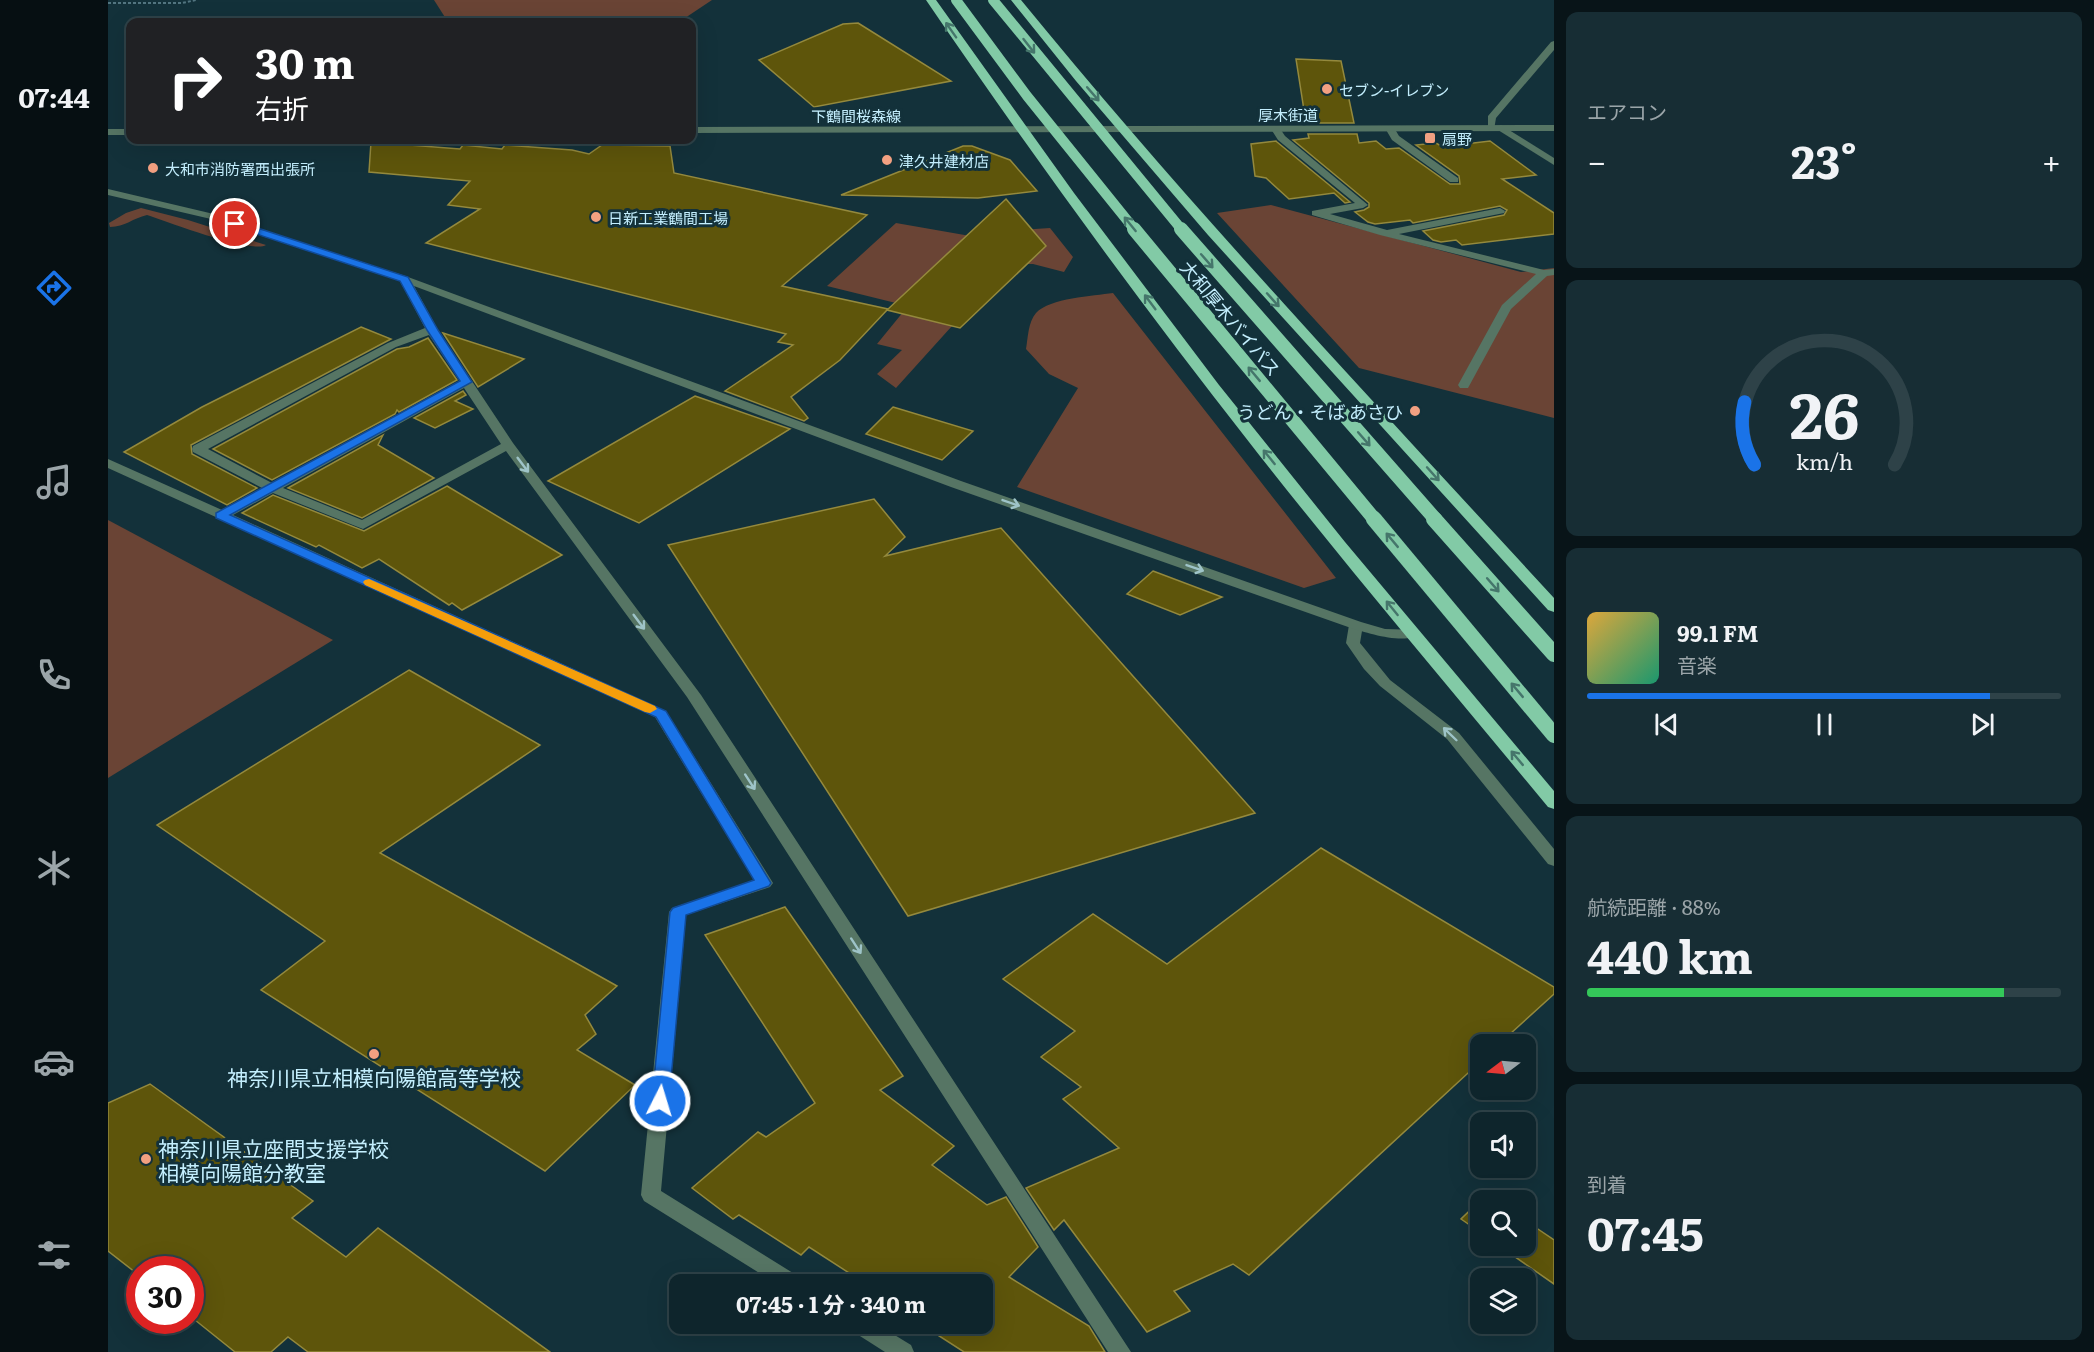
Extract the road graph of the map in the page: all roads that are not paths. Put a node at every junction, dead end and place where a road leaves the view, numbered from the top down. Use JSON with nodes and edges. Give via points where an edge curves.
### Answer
{"nodes":[{"id":1,"x":931,"y":0,"type":"edge"},
{"id":2,"x":956,"y":0,"type":"edge"},
{"id":3,"x":993,"y":0,"type":"edge"},
{"id":4,"x":1016,"y":0,"type":"edge"},
{"id":5,"x":1554,"y":44,"type":"edge"},
{"id":6,"x":1390,"y":128,"type":"junction"},
{"id":7,"x":1496,"y":128,"type":"junction"},
{"id":8,"x":1554,"y":128,"type":"edge"},
{"id":9,"x":1021,"y":129,"type":"junction"},
{"id":10,"x":1124,"y":129,"type":"junction"},
{"id":11,"x":1276,"y":129,"type":"junction"},
{"id":12,"x":696,"y":130,"type":"edge"},
{"id":13,"x":108,"y":132,"type":"edge"},
{"id":14,"x":126,"y":132,"type":"edge"},
{"id":15,"x":1554,"y":162,"type":"edge"},
{"id":16,"x":1454,"y":180,"type":"dead end"},
{"id":17,"x":108,"y":192,"type":"edge"},
{"id":18,"x":1500,"y":211,"type":"dead end"},
{"id":19,"x":1384,"y":233,"type":"junction"},
{"id":20,"x":1549,"y":272,"type":"edge"},
{"id":21,"x":404,"y":279,"type":"junction"},
{"id":22,"x":432,"y":330,"type":"junction"},
{"id":23,"x":467,"y":382,"type":"junction"},
{"id":24,"x":1464,"y":385,"type":"dead end"},
{"id":25,"x":508,"y":445,"type":"junction"},
{"id":26,"x":108,"y":463,"type":"edge"},
{"id":27,"x":272,"y":488,"type":"junction"},
{"id":28,"x":221,"y":516,"type":"junction"},
{"id":29,"x":1554,"y":607,"type":"edge"},
{"id":30,"x":1356,"y":625,"type":"junction"},
{"id":31,"x":1413,"y":633,"type":"junction"},
{"id":32,"x":1554,"y":654,"type":"edge"},
{"id":33,"x":1554,"y":735,"type":"edge"},
{"id":34,"x":1554,"y":803,"type":"edge"},
{"id":35,"x":1554,"y":860,"type":"edge"},
{"id":36,"x":778,"y":1274,"type":"edge"},
{"id":37,"x":874,"y":1334,"type":"edge"},
{"id":38,"x":903,"y":1352,"type":"edge"},
{"id":39,"x":1120,"y":1352,"type":"edge"}],
"edges":[{"from":9,"to":1,"type":"highway","one_way":true},
{"from":33,"to":2,"type":"highway","name":"大和厚木バイパス","one_way":true,"bridge":true,"via":[[1160,261],[1027,96]]},
{"from":3,"to":32,"type":"highway","name":"大和厚木バイパス","one_way":true,"bridge":true,"via":[[1207,261]]},
{"from":4,"to":10,"type":"highway","one_way":true},
{"from":5,"to":7,"type":"street","via":[[1491,118]]},
{"from":6,"to":7,"type":"street","name":"厚木街道"},
{"from":6,"to":11,"type":"street","name":"厚木街道"},
{"from":6,"to":16,"type":"street","via":[[1395,138]]},
{"from":7,"to":8,"type":"street","name":"厚木街道"},
{"from":7,"to":15,"type":"street"},
{"from":9,"to":10,"type":"street","name":"厚木街道"},
{"from":9,"to":12,"type":"street","name":"下鶴間桜森線"},
{"from":31,"to":9,"type":"highway","one_way":true,"via":[[1215,389]]},
{"from":10,"to":11,"type":"street","name":"厚木街道"},
{"from":10,"to":29,"type":"highway","one_way":true,"via":[[1235,259]]},
{"from":11,"to":19,"type":"street","via":[[1281,138],[1363,206],[1316,213]]},
{"from":13,"to":14,"type":"street"},
{"from":17,"to":21,"type":"street","via":[[214,217]]},
{"from":18,"to":19,"type":"street"},
{"from":19,"to":20,"type":"street"},
{"from":20,"to":24,"type":"street","via":[[1506,307]]},
{"from":21,"to":22,"type":"street"},
{"from":21,"to":30,"type":"street","one_way":true,"via":[[956,484]]},
{"from":22,"to":23,"type":"street"},
{"from":22,"to":27,"type":"street","via":[[392,345],[198,449]]},
{"from":23,"to":25,"type":"street"},
{"from":23,"to":27,"type":"street"},
{"from":25,"to":27,"type":"street","via":[[363,525]]},
{"from":25,"to":39,"type":"street","one_way":true,"via":[[693,695]]},
{"from":26,"to":28,"type":"street"},
{"from":27,"to":28,"type":"street"},
{"from":28,"to":36,"type":"street","via":[[661,714],[764,883],[678,912],[651,1195]]},
{"from":30,"to":31,"type":"street","via":[[1384,633]]},
{"from":35,"to":30,"type":"street","one_way":true,"via":[[1453,736],[1369,666],[1353,643]]},
{"from":34,"to":31,"type":"highway","one_way":true},
{"from":37,"to":38,"type":"street"}]}
